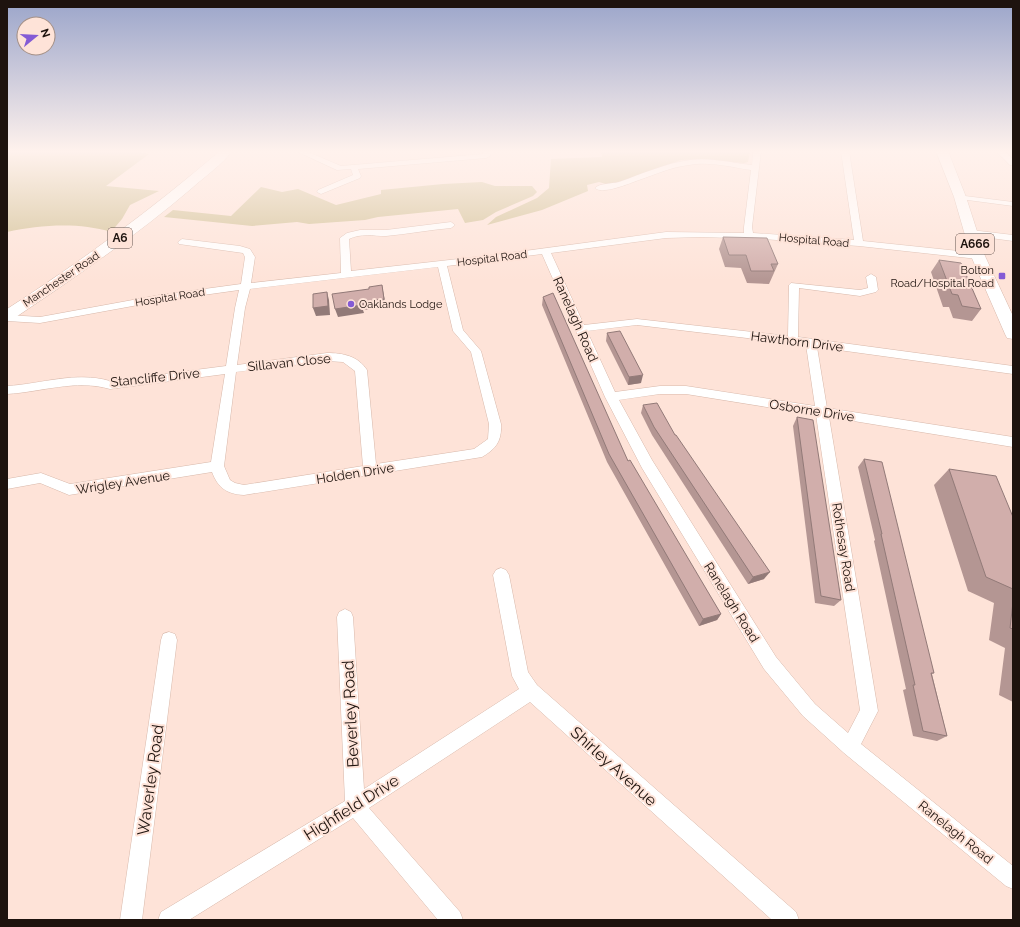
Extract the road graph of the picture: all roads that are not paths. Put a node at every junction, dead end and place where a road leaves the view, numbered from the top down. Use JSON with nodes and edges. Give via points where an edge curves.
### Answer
{"nodes":[{"id":1,"x":177,"y":194,"type":"edge"},
{"id":2,"x":752,"y":194,"type":"edge"},
{"id":3,"x":852,"y":194,"type":"edge"},
{"id":4,"x":960,"y":197,"type":"joint"},
{"id":5,"x":1013,"y":204,"type":"edge"},
{"id":6,"x":451,"y":225,"type":"dead end"},
{"id":7,"x":971,"y":233,"type":"junction"},
{"id":8,"x":749,"y":235,"type":"junction"},
{"id":9,"x":1013,"y":238,"type":"edge"},
{"id":10,"x":182,"y":243,"type":"dead end"},
{"id":11,"x":859,"y":243,"type":"junction"},
{"id":12,"x":545,"y":251,"type":"junction"},
{"id":13,"x":978,"y":256,"type":"junction"},
{"id":14,"x":442,"y":263,"type":"junction"},
{"id":15,"x":346,"y":274,"type":"junction"},
{"id":16,"x":870,"y":277,"type":"dead end"},
{"id":17,"x":245,"y":287,"type":"junction"},
{"id":18,"x":7,"y":317,"type":"edge"},
{"id":19,"x":580,"y":329,"type":"junction"},
{"id":20,"x":1013,"y":334,"type":"edge"},
{"id":21,"x":793,"y":340,"type":"junction"},
{"id":22,"x":811,"y":342,"type":"junction"},
{"id":23,"x":232,"y":369,"type":"junction"},
{"id":24,"x":1013,"y":370,"type":"edge"},
{"id":25,"x":7,"y":390,"type":"edge"},
{"id":26,"x":612,"y":397,"type":"junction"},
{"id":27,"x":823,"y":412,"type":"junction"},
{"id":28,"x":1013,"y":442,"type":"edge"},
{"id":29,"x":217,"y":466,"type":"junction"},
{"id":30,"x":370,"y":470,"type":"junction"},
{"id":31,"x":7,"y":484,"type":"edge"},
{"id":32,"x":501,"y":575,"type":"dead end"},
{"id":33,"x":345,"y":617,"type":"dead end"},
{"id":34,"x":169,"y":640,"type":"dead end"},
{"id":35,"x":531,"y":690,"type":"junction"},
{"id":36,"x":850,"y":747,"type":"junction"},
{"id":37,"x":355,"y":806,"type":"junction"},
{"id":38,"x":1013,"y":879,"type":"edge"},
{"id":39,"x":131,"y":920,"type":"edge"},
{"id":40,"x":169,"y":920,"type":"edge"},
{"id":41,"x":452,"y":920,"type":"edge"},
{"id":42,"x":788,"y":920,"type":"edge"}],
"edges":[{"from":1,"to":18,"type":"main road","name":"Manchester Road","number":"A6","via":[[133,229]]},
{"from":2,"to":8,"type":"street"},
{"from":3,"to":11,"type":"street"},
{"from":4,"to":5,"type":"street"},
{"from":4,"to":7,"type":"main road","number":"A666"},
{"from":6,"to":15,"type":"street","via":[[384,233],[353,233],[344,238]]},
{"from":7,"to":9,"type":"street"},
{"from":7,"to":13,"type":"main road","number":"A666"},
{"from":8,"to":11,"type":"street","name":"Hospital Road"},
{"from":8,"to":12,"type":"street","name":"Hospital Road","via":[[666,235]]},
{"from":10,"to":17,"type":"street","via":[[247,251],[250,257]]},
{"from":11,"to":13,"type":"street","name":"Hospital Road"},
{"from":12,"to":14,"type":"street","name":"Hospital Road"},
{"from":12,"to":19,"type":"street","name":"Ranelagh Road"},
{"from":13,"to":20,"type":"main road","number":"A666"},
{"from":14,"to":15,"type":"street","name":"Hospital Road"},
{"from":14,"to":30,"type":"street","name":"Holden Drive","via":[[458,331],[476,350],[495,424],[494,441],[477,454]]},
{"from":15,"to":17,"type":"street","name":"Hospital Road"},
{"from":16,"to":21,"type":"street","via":[[873,290],[860,293],[794,285]]},
{"from":17,"to":18,"type":"street","name":"Hospital Road","via":[[160,298],[40,320]]},
{"from":17,"to":23,"type":"street"},
{"from":19,"to":21,"type":"street","name":"Hawthorn Drive","via":[[637,322]]},
{"from":19,"to":26,"type":"street","name":"Ranelagh Road"},
{"from":21,"to":22,"type":"street","name":"Hawthorn Drive"},
{"from":22,"to":24,"type":"street","name":"Hawthorn Drive"},
{"from":22,"to":27,"type":"street","name":"Rothesay Road"},
{"from":23,"to":25,"type":"street","name":"Stancliffe Drive","via":[[110,384],[83,379]]},
{"from":23,"to":29,"type":"street"},
{"from":23,"to":30,"type":"street","name":"Sillavan Close","via":[[327,357],[342,357],[353,361],[361,370],[362,376]]},
{"from":26,"to":27,"type":"street","name":"Osborne Drive","via":[[660,390],[686,390]]},
{"from":26,"to":36,"type":"street","name":"Ranelagh Road","via":[[647,464],[770,662],[809,710]]},
{"from":27,"to":28,"type":"street","name":"Osborne Drive"},
{"from":27,"to":36,"type":"street","name":"Rothesay Road","via":[[869,711]]},
{"from":29,"to":30,"type":"street","name":"Holden Drive","via":[[224,483],[234,490]]},
{"from":29,"to":31,"type":"street","name":"Wrigley Avenue","via":[[69,490],[41,478]]},
{"from":32,"to":35,"type":"street","name":"Shirley Avenue","via":[[520,676]]},
{"from":33,"to":37,"type":"street","name":"Beverley Road"},
{"from":34,"to":39,"type":"street","name":"Waverley Road"},
{"from":35,"to":37,"type":"street","name":"Highfield Drive"},
{"from":35,"to":42,"type":"street","name":"Shirley Avenue"},
{"from":36,"to":38,"type":"street","name":"Ranelagh Road"},
{"from":37,"to":40,"type":"street","name":"Highfield Drive"},
{"from":37,"to":41,"type":"street"}]}
